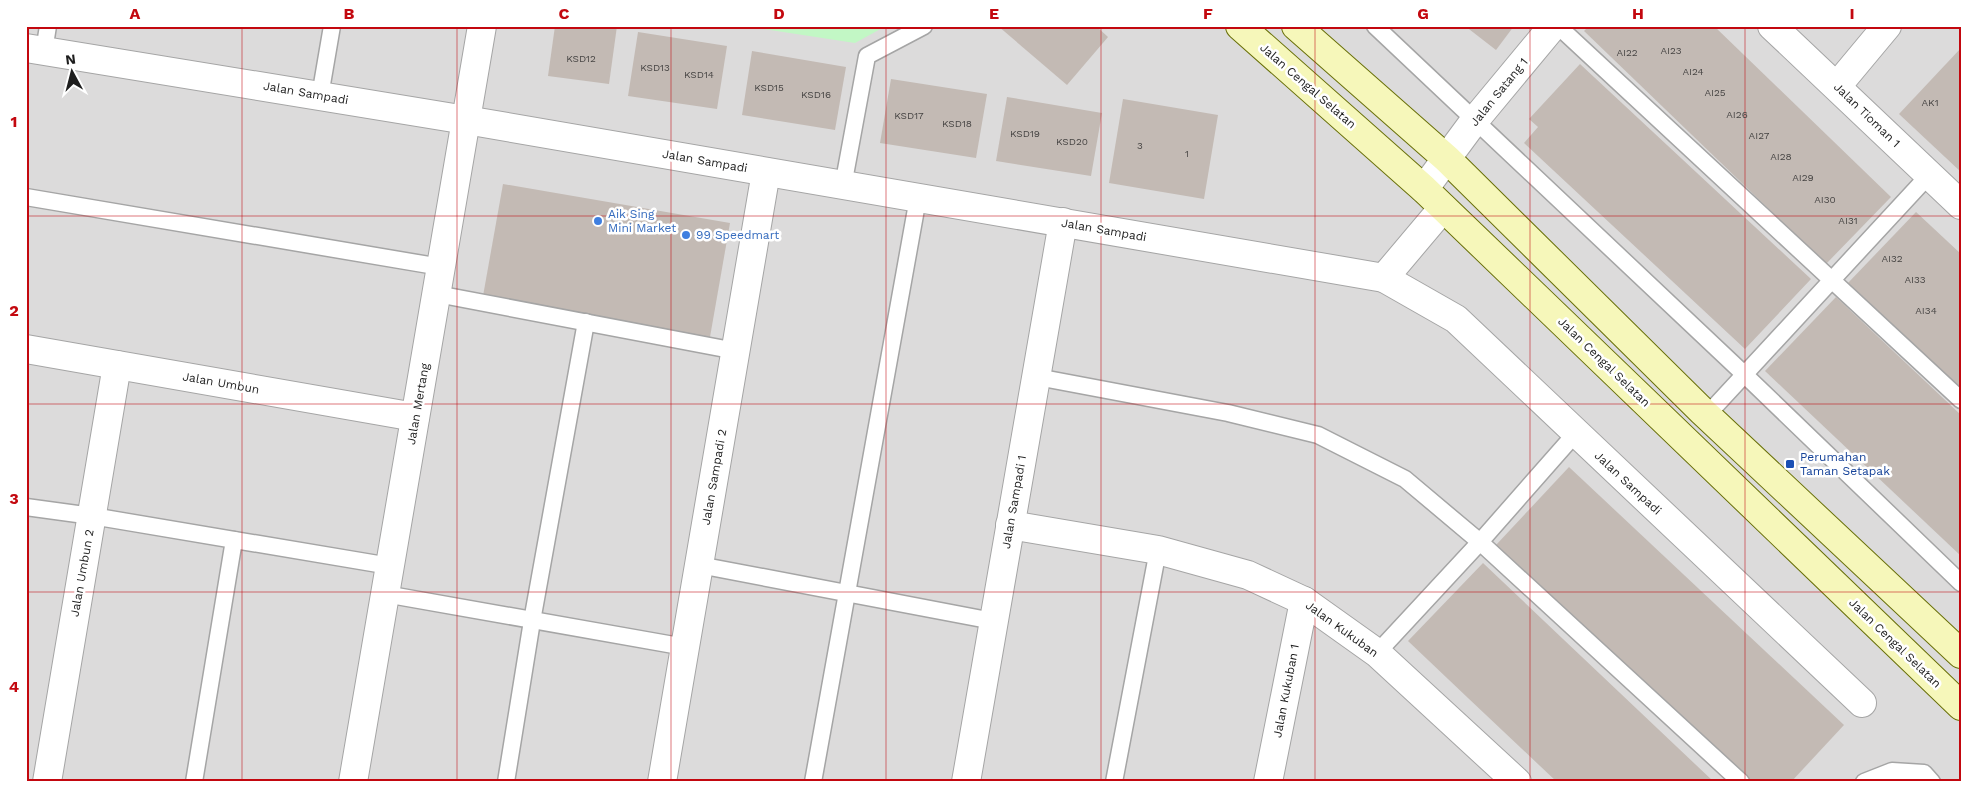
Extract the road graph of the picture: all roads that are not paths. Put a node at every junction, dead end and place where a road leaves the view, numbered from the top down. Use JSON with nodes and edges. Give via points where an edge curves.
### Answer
{"nodes":[{"id":1,"x":332,"y":26,"type":"edge"},
{"id":2,"x":482,"y":26,"type":"edge"},
{"id":3,"x":924,"y":26,"type":"edge"},
{"id":4,"x":1240,"y":26,"type":"edge"},
{"id":5,"x":1296,"y":26,"type":"edge"},
{"id":6,"x":1375,"y":26,"type":"edge"},
{"id":7,"x":1553,"y":26,"type":"edge"},
{"id":8,"x":1558,"y":26,"type":"edge"},
{"id":9,"x":1772,"y":26,"type":"edge"},
{"id":10,"x":1887,"y":26,"type":"edge"},
{"id":11,"x":39,"y":42,"type":"edge"},
{"id":12,"x":1837,"y":86,"type":"junction"},
{"id":13,"x":320,"y":96,"type":"junction"},
{"id":14,"x":466,"y":120,"type":"junction"},
{"id":15,"x":1475,"y":120,"type":"junction"},
{"id":16,"x":1446,"y":159,"type":"junction"},
{"id":17,"x":766,"y":172,"type":"junction"},
{"id":18,"x":1929,"y":175,"type":"junction"},
{"id":19,"x":843,"y":186,"type":"junction"},
{"id":20,"x":1424,"y":189,"type":"junction"},
{"id":21,"x":26,"y":197,"type":"edge"},
{"id":22,"x":918,"y":198,"type":"junction"},
{"id":23,"x":1961,"y":206,"type":"edge"},
{"id":24,"x":1443,"y":208,"type":"junction"},
{"id":25,"x":1063,"y":222,"type":"junction"},
{"id":26,"x":441,"y":267,"type":"junction"},
{"id":27,"x":1384,"y":278,"type":"junction"},
{"id":28,"x":1831,"y":280,"type":"junction"},
{"id":29,"x":437,"y":294,"type":"junction"},
{"id":30,"x":586,"y":322,"type":"junction"},
{"id":31,"x":26,"y":349,"type":"edge"},
{"id":32,"x":736,"y":351,"type":"junction"},
{"id":33,"x":117,"y":365,"type":"junction"},
{"id":34,"x":1745,"y":375,"type":"junction"},
{"id":35,"x":1036,"y":378,"type":"junction"},
{"id":36,"x":1961,"y":400,"type":"edge"},
{"id":37,"x":1707,"y":415,"type":"junction"},
{"id":38,"x":415,"y":417,"type":"junction"},
{"id":39,"x":1575,"y":434,"type":"junction"},
{"id":40,"x":26,"y":507,"type":"edge"},
{"id":41,"x":92,"y":516,"type":"junction"},
{"id":42,"x":1010,"y":525,"type":"junction"},
{"id":43,"x":234,"y":540,"type":"junction"},
{"id":44,"x":1480,"y":542,"type":"junction"},
{"id":45,"x":1158,"y":550,"type":"junction"},
{"id":46,"x":699,"y":565,"type":"junction"},
{"id":47,"x":390,"y":566,"type":"junction"},
{"id":48,"x":1961,"y":583,"type":"edge"},
{"id":49,"x":847,"y":593,"type":"junction"},
{"id":50,"x":385,"y":594,"type":"junction"},
{"id":51,"x":1304,"y":601,"type":"junction"},
{"id":52,"x":532,"y":621,"type":"junction"},
{"id":53,"x":993,"y":621,"type":"junction"},
{"id":54,"x":685,"y":647,"type":"junction"},
{"id":55,"x":1377,"y":652,"type":"junction"},
{"id":56,"x":1961,"y":654,"type":"edge"},
{"id":57,"x":1862,"y":703,"type":"dead end"},
{"id":58,"x":1961,"y":706,"type":"edge"},
{"id":59,"x":47,"y":782,"type":"edge"},
{"id":60,"x":194,"y":782,"type":"edge"},
{"id":61,"x":353,"y":782,"type":"edge"},
{"id":62,"x":506,"y":782,"type":"edge"},
{"id":63,"x":662,"y":782,"type":"edge"},
{"id":64,"x":813,"y":782,"type":"edge"},
{"id":65,"x":966,"y":782,"type":"edge"},
{"id":66,"x":1114,"y":782,"type":"edge"},
{"id":67,"x":1268,"y":782,"type":"edge"},
{"id":68,"x":1516,"y":782,"type":"edge"},
{"id":69,"x":1741,"y":782,"type":"edge"},
{"id":70,"x":1864,"y":782,"type":"edge"},
{"id":71,"x":1932,"y":782,"type":"edge"}],
"edges":[{"from":1,"to":13,"type":"lane"},
{"from":2,"to":14,"type":"street","name":"Jalan Mertang"},
{"from":3,"to":19,"type":"lane","via":[[867,56]]},
{"from":4,"to":20,"type":"street","name":"Jalan Cengal Selatan"},
{"from":5,"to":16,"type":"street"},
{"from":6,"to":15,"type":"lane"},
{"from":7,"to":15,"type":"street","name":"Jalan Satang 1"},
{"from":8,"to":28,"type":"lane"},
{"from":9,"to":12,"type":"street","name":"Jalan Tioman 1"},
{"from":10,"to":12,"type":"street"},
{"from":11,"to":13,"type":"street","name":"Jalan Sampadi"},
{"from":12,"to":18,"type":"street","name":"Jalan Tioman 1"},
{"from":13,"to":14,"type":"street","name":"Jalan Sampadi"},
{"from":14,"to":17,"type":"street","name":"Jalan Sampadi"},
{"from":14,"to":26,"type":"street","name":"Jalan Mertang"},
{"from":15,"to":16,"type":"street","name":"Jalan Satang 1"},
{"from":15,"to":34,"type":"lane"},
{"from":16,"to":20,"type":"street","name":"Jalan Satang 1"},
{"from":16,"to":37,"type":"street"},
{"from":17,"to":19,"type":"street","name":"Jalan Sampadi"},
{"from":17,"to":32,"type":"street","name":"Jalan Sampadi 2"},
{"from":18,"to":23,"type":"street","name":"Jalan Tioman 1"},
{"from":18,"to":28,"type":"lane"},
{"from":19,"to":22,"type":"street","name":"Jalan Sampadi"},
{"from":20,"to":24,"type":"street","name":"Jalan Cengal Selatan"},
{"from":21,"to":26,"type":"lane"},
{"from":22,"to":25,"type":"street","name":"Jalan Sampadi"},
{"from":22,"to":49,"type":"lane"},
{"from":24,"to":27,"type":"street"},
{"from":24,"to":58,"type":"street","name":"Jalan Cengal Selatan"},
{"from":25,"to":27,"type":"street","name":"Jalan Sampadi"},
{"from":25,"to":35,"type":"street","name":"Jalan Sampadi 1"},
{"from":26,"to":29,"type":"street","name":"Jalan Mertang"},
{"from":27,"to":39,"type":"street","name":"Jalan Sampadi","via":[[1456,319]]},
{"from":28,"to":34,"type":"lane"},
{"from":28,"to":36,"type":"lane"},
{"from":29,"to":30,"type":"lane"},
{"from":29,"to":38,"type":"street","name":"Jalan Mertang"},
{"from":30,"to":32,"type":"lane"},
{"from":30,"to":52,"type":"lane"},
{"from":31,"to":33,"type":"street","name":"Jalan Umbun"},
{"from":32,"to":46,"type":"street","name":"Jalan Sampadi 2"},
{"from":33,"to":38,"type":"street","name":"Jalan Umbun"},
{"from":33,"to":41,"type":"street","name":"Jalan Umbun 2"},
{"from":34,"to":37,"type":"lane"},
{"from":34,"to":48,"type":"lane"},
{"from":35,"to":42,"type":"street","name":"Jalan Sampadi 1"},
{"from":35,"to":44,"type":"lane","via":[[1228,413],[1318,435],[1405,479]]},
{"from":37,"to":56,"type":"street"},
{"from":38,"to":47,"type":"street","name":"Jalan Mertang"},
{"from":39,"to":44,"type":"lane"},
{"from":39,"to":57,"type":"street","name":"Jalan Sampadi"},
{"from":40,"to":41,"type":"lane"},
{"from":41,"to":43,"type":"lane"},
{"from":41,"to":59,"type":"street","name":"Jalan Umbun 2"},
{"from":42,"to":45,"type":"street","name":"Jalan Kukuban"},
{"from":42,"to":53,"type":"street","name":"Jalan Sampadi 1"},
{"from":43,"to":47,"type":"lane"},
{"from":43,"to":60,"type":"lane"},
{"from":44,"to":55,"type":"lane"},
{"from":44,"to":69,"type":"lane"},
{"from":45,"to":51,"type":"street","name":"Jalan Kukuban","via":[[1248,575]]},
{"from":45,"to":66,"type":"lane"},
{"from":46,"to":49,"type":"lane"},
{"from":46,"to":54,"type":"street","name":"Jalan Sampadi 2"},
{"from":47,"to":50,"type":"street","name":"Jalan Mertang"},
{"from":49,"to":53,"type":"lane"},
{"from":49,"to":64,"type":"lane"},
{"from":50,"to":52,"type":"lane"},
{"from":50,"to":61,"type":"street","name":"Jalan Mertang"},
{"from":51,"to":55,"type":"street","name":"Jalan Kukuban"},
{"from":51,"to":67,"type":"street","name":"Jalan Kukuban 1"},
{"from":52,"to":54,"type":"lane"},
{"from":52,"to":62,"type":"lane"},
{"from":53,"to":65,"type":"street","name":"Jalan Sampadi 1"},
{"from":54,"to":63,"type":"street","name":"Jalan Sampadi 2"},
{"from":55,"to":68,"type":"street","name":"Jalan Kukuban"},
{"from":70,"to":71,"type":"lane","via":[[1892,771],[1924,773]]}]}
